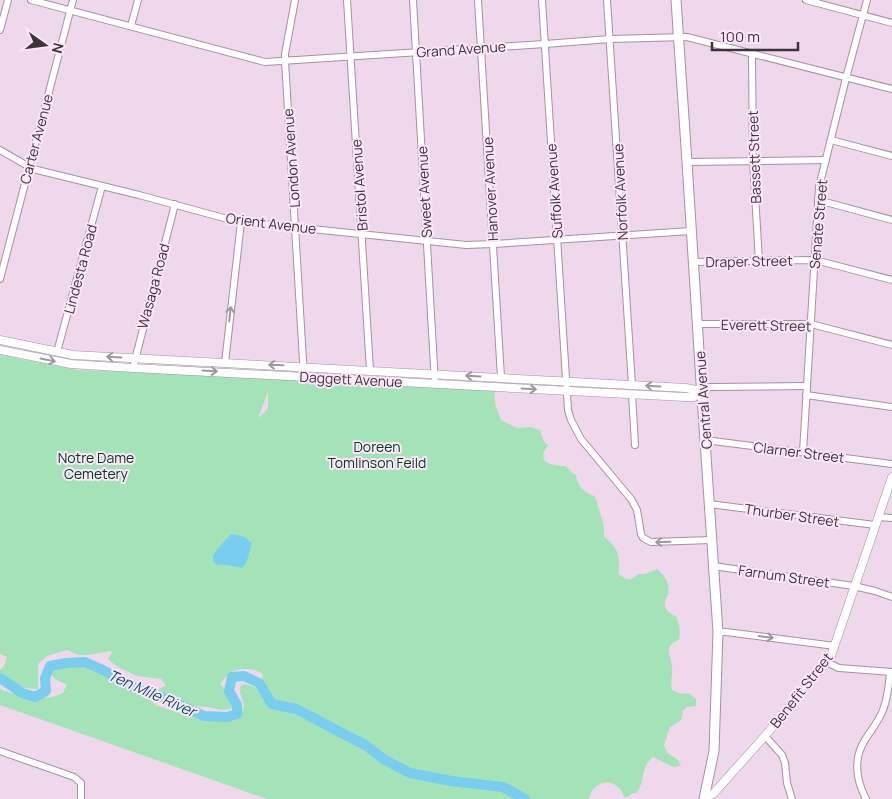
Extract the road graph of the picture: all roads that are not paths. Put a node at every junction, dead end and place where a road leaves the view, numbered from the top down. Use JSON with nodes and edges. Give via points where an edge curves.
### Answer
{"nodes":[{"id":1,"x":8,"y":0,"type":"edge"},
{"id":2,"x":31,"y":0,"type":"edge"},
{"id":3,"x":73,"y":0,"type":"edge"},
{"id":4,"x":138,"y":0,"type":"edge"},
{"id":5,"x":295,"y":0,"type":"edge"},
{"id":6,"x":347,"y":0,"type":"edge"},
{"id":7,"x":413,"y":0,"type":"edge"},
{"id":8,"x":478,"y":0,"type":"edge"},
{"id":9,"x":542,"y":0,"type":"edge"},
{"id":10,"x":607,"y":0,"type":"edge"},
{"id":11,"x":676,"y":0,"type":"edge"},
{"id":12,"x":806,"y":0,"type":"edge"},
{"id":13,"x":867,"y":0,"type":"edge"},
{"id":14,"x":70,"y":11,"type":"junction"},
{"id":15,"x":863,"y":16,"type":"junction"},
{"id":16,"x":892,"y":23,"type":"edge"},
{"id":17,"x":131,"y":26,"type":"junction"},
{"id":18,"x":0,"y":30,"type":"edge"},
{"id":19,"x":678,"y":37,"type":"junction"},
{"id":20,"x":610,"y":39,"type":"junction"},
{"id":21,"x":545,"y":44,"type":"junction"},
{"id":22,"x":481,"y":48,"type":"junction"},
{"id":23,"x":416,"y":52,"type":"junction"},
{"id":24,"x":753,"y":53,"type":"junction"},
{"id":25,"x":350,"y":56,"type":"junction"},
{"id":26,"x":285,"y":61,"type":"junction"},
{"id":27,"x":846,"y":78,"type":"junction"},
{"id":28,"x":892,"y":89,"type":"edge"},
{"id":29,"x":831,"y":140,"type":"junction"},
{"id":30,"x":0,"y":150,"type":"edge"},
{"id":31,"x":892,"y":156,"type":"edge"},
{"id":32,"x":753,"y":160,"type":"junction"},
{"id":33,"x":826,"y":160,"type":"junction"},
{"id":34,"x":687,"y":162,"type":"junction"},
{"id":35,"x":29,"y":166,"type":"junction"},
{"id":36,"x":102,"y":186,"type":"junction"},
{"id":37,"x":818,"y":200,"type":"junction"},
{"id":38,"x":175,"y":204,"type":"junction"},
{"id":39,"x":892,"y":220,"type":"edge"},
{"id":40,"x":241,"y":222,"type":"junction"},
{"id":41,"x":295,"y":227,"type":"junction"},
{"id":42,"x":691,"y":231,"type":"junction"},
{"id":43,"x":362,"y":234,"type":"junction"},
{"id":44,"x":622,"y":235,"type":"junction"},
{"id":45,"x":558,"y":240,"type":"junction"},
{"id":46,"x":427,"y":241,"type":"junction"},
{"id":47,"x":493,"y":244,"type":"junction"},
{"id":48,"x":815,"y":260,"type":"junction"},
{"id":49,"x":759,"y":261,"type":"junction"},
{"id":50,"x":693,"y":262,"type":"junction"},
{"id":51,"x":0,"y":279,"type":"edge"},
{"id":52,"x":892,"y":280,"type":"edge"},
{"id":53,"x":698,"y":324,"type":"junction"},
{"id":54,"x":810,"y":324,"type":"junction"},
{"id":55,"x":0,"y":340,"type":"edge"},
{"id":56,"x":892,"y":344,"type":"edge"},
{"id":57,"x":0,"y":350,"type":"edge"},
{"id":58,"x":57,"y":352,"type":"junction"},
{"id":59,"x":135,"y":358,"type":"junction"},
{"id":60,"x":225,"y":363,"type":"junction"},
{"id":61,"x":304,"y":366,"type":"junction"},
{"id":62,"x":133,"y":368,"type":"junction"},
{"id":63,"x":370,"y":370,"type":"junction"},
{"id":64,"x":435,"y":374,"type":"junction"},
{"id":65,"x":304,"y":377,"type":"junction"},
{"id":66,"x":501,"y":377,"type":"junction"},
{"id":67,"x":566,"y":381,"type":"junction"},
{"id":68,"x":435,"y":384,"type":"junction"},
{"id":69,"x":632,"y":385,"type":"junction"},
{"id":70,"x":806,"y":386,"type":"junction"},
{"id":71,"x":567,"y":391,"type":"junction"},
{"id":72,"x":701,"y":391,"type":"junction"},
{"id":73,"x":632,"y":394,"type":"junction"},
{"id":74,"x":806,"y":395,"type":"junction"},
{"id":75,"x":892,"y":408,"type":"edge"},
{"id":76,"x":705,"y":440,"type":"junction"},
{"id":77,"x":635,"y":445,"type":"dead end"},
{"id":78,"x":803,"y":452,"type":"junction"},
{"id":79,"x":892,"y":464,"type":"edge"},
{"id":80,"x":892,"y":477,"type":"edge"},
{"id":81,"x":710,"y":504,"type":"junction"},
{"id":82,"x":892,"y":518,"type":"edge"},
{"id":83,"x":877,"y":521,"type":"junction"},
{"id":84,"x":712,"y":540,"type":"junction"},
{"id":85,"x":713,"y":566,"type":"junction"},
{"id":86,"x":854,"y":586,"type":"junction"},
{"id":87,"x":892,"y":597,"type":"edge"},
{"id":88,"x":718,"y":632,"type":"junction"},
{"id":89,"x":835,"y":646,"type":"junction"},
{"id":90,"x":826,"y":662,"type":"junction"},
{"id":91,"x":891,"y":672,"type":"edge"},
{"id":92,"x":765,"y":736,"type":"junction"},
{"id":93,"x":0,"y":751,"type":"edge"},
{"id":94,"x":704,"y":798,"type":"edge"},
{"id":95,"x":81,"y":799,"type":"edge"},
{"id":96,"x":792,"y":799,"type":"edge"},
{"id":97,"x":866,"y":799,"type":"edge"}],
"edges":[{"from":1,"to":18,"type":"street"},
{"from":2,"to":14,"type":"street","name":"Grand Avenue"},
{"from":3,"to":14,"type":"street","name":"Carter Avenue"},
{"from":4,"to":17,"type":"street"},
{"from":5,"to":26,"type":"street","name":"London Avenue"},
{"from":6,"to":25,"type":"street","name":"Bristol Avenue"},
{"from":7,"to":23,"type":"street","name":"Sweet Avenue"},
{"from":8,"to":22,"type":"street","name":"Hanover Avenue"},
{"from":9,"to":21,"type":"street","name":"Suffolk Avenue"},
{"from":10,"to":20,"type":"street","name":"Norfolk Avenue"},
{"from":11,"to":19,"type":"main road","name":"Central Avenue"},
{"from":12,"to":15,"type":"street"},
{"from":13,"to":15,"type":"street","name":"Senate Street"},
{"from":14,"to":17,"type":"street","name":"Grand Avenue"},
{"from":14,"to":35,"type":"street","name":"Carter Avenue"},
{"from":15,"to":16,"type":"street"},
{"from":15,"to":27,"type":"street","name":"Senate Street"},
{"from":17,"to":26,"type":"street","name":"Grand Avenue","via":[[265,62]]},
{"from":19,"to":20,"type":"street","name":"Grand Avenue"},
{"from":19,"to":24,"type":"street","name":"Grand Avenue"},
{"from":19,"to":34,"type":"main road","name":"Central Avenue"},
{"from":20,"to":21,"type":"street","name":"Grand Avenue"},
{"from":20,"to":44,"type":"street","name":"Norfolk Avenue"},
{"from":21,"to":22,"type":"street","name":"Grand Avenue"},
{"from":21,"to":45,"type":"street","name":"Suffolk Avenue"},
{"from":22,"to":23,"type":"street","name":"Grand Avenue"},
{"from":22,"to":47,"type":"street","name":"Hanover Avenue"},
{"from":23,"to":25,"type":"street","name":"Grand Avenue"},
{"from":23,"to":46,"type":"street","name":"Sweet Avenue"},
{"from":24,"to":27,"type":"street","name":"Grand Avenue"},
{"from":24,"to":32,"type":"street","name":"Bassett Street"},
{"from":25,"to":26,"type":"street","name":"Grand Avenue"},
{"from":25,"to":43,"type":"street","name":"Bristol Avenue"},
{"from":26,"to":41,"type":"street","name":"London Avenue"},
{"from":27,"to":28,"type":"street","name":"Grand Avenue"},
{"from":27,"to":29,"type":"street","name":"Senate Street"},
{"from":29,"to":31,"type":"street"},
{"from":29,"to":33,"type":"street","name":"Senate Street"},
{"from":30,"to":35,"type":"street","name":"Orient Avenue"},
{"from":32,"to":33,"type":"street"},
{"from":32,"to":34,"type":"street"},
{"from":32,"to":49,"type":"street","name":"Bassett Street"},
{"from":33,"to":37,"type":"street","name":"Senate Street"},
{"from":34,"to":42,"type":"main road","name":"Central Avenue"},
{"from":35,"to":36,"type":"street","name":"Orient Avenue"},
{"from":35,"to":51,"type":"street","name":"Carter Avenue"},
{"from":36,"to":38,"type":"street","name":"Orient Avenue"},
{"from":36,"to":58,"type":"street","name":"Lindesta Road"},
{"from":37,"to":39,"type":"street"},
{"from":37,"to":48,"type":"street","name":"Senate Street"},
{"from":38,"to":40,"type":"street","name":"Orient Avenue"},
{"from":38,"to":59,"type":"street","name":"Wasaga Road"},
{"from":40,"to":41,"type":"street","name":"Orient Avenue"},
{"from":60,"to":40,"type":"street","one_way":true},
{"from":41,"to":43,"type":"street","name":"Orient Avenue"},
{"from":41,"to":61,"type":"street","name":"London Avenue"},
{"from":42,"to":44,"type":"street","name":"Orient Avenue"},
{"from":42,"to":50,"type":"main road","name":"Central Avenue"},
{"from":43,"to":46,"type":"street","name":"Orient Avenue"},
{"from":43,"to":63,"type":"street","name":"Bristol Avenue"},
{"from":44,"to":45,"type":"street","name":"Orient Avenue"},
{"from":44,"to":69,"type":"street","name":"Norfolk Avenue"},
{"from":45,"to":47,"type":"street","name":"Orient Avenue"},
{"from":45,"to":67,"type":"street","name":"Suffolk Avenue"},
{"from":46,"to":47,"type":"street","name":"Orient Avenue"},
{"from":46,"to":64,"type":"street","name":"Sweet Avenue"},
{"from":47,"to":66,"type":"street","name":"Hanover Avenue"},
{"from":48,"to":49,"type":"street","name":"Draper Street"},
{"from":48,"to":52,"type":"street","name":"Draper Street"},
{"from":48,"to":54,"type":"street","name":"Senate Street"},
{"from":49,"to":50,"type":"street","name":"Draper Street"},
{"from":50,"to":53,"type":"main road","name":"Central Avenue"},
{"from":53,"to":54,"type":"street","name":"Everett Street"},
{"from":53,"to":72,"type":"main road","name":"Central Avenue"},
{"from":54,"to":56,"type":"street","name":"Everett Street"},
{"from":54,"to":70,"type":"street","name":"Senate Street"},
{"from":55,"to":58,"type":"street","name":"Daggett Avenue"},
{"from":57,"to":62,"type":"street","name":"Daggett Avenue","one_way":true,"via":[[71,364]]},
{"from":59,"to":58,"type":"street","name":"Daggett Avenue","one_way":true},
{"from":59,"to":60,"type":"street","name":"Daggett Avenue"},
{"from":59,"to":62,"type":"street","name":"Wasaga Road"},
{"from":61,"to":60,"type":"street","name":"Daggett Avenue","one_way":true},
{"from":61,"to":63,"type":"street","name":"Daggett Avenue"},
{"from":61,"to":65,"type":"street","name":"London Avenue"},
{"from":62,"to":65,"type":"street","name":"Daggett Avenue","one_way":true},
{"from":63,"to":64,"type":"street","name":"Daggett Avenue"},
{"from":66,"to":64,"type":"street","name":"Daggett Avenue","one_way":true},
{"from":64,"to":68,"type":"street","name":"Sweet Avenue"},
{"from":65,"to":68,"type":"street","name":"Daggett Avenue"},
{"from":66,"to":67,"type":"street","name":"Daggett Avenue"},
{"from":67,"to":69,"type":"street","name":"Daggett Avenue"},
{"from":67,"to":71,"type":"street","name":"Suffolk Avenue"},
{"from":68,"to":71,"type":"street","name":"Daggett Avenue","one_way":true},
{"from":72,"to":69,"type":"street","name":"Daggett Avenue","one_way":true},
{"from":70,"to":72,"type":"street","name":"Daggett Avenue","via":[[710,387]]},
{"from":70,"to":74,"type":"street","name":"Senate Street"},
{"from":71,"to":73,"type":"street","name":"Daggett Avenue"},
{"from":84,"to":71,"type":"street","name":"Suffolk Avenue","one_way":true,"via":[[651,542],[643,538],[631,499],[576,432],[569,415]]},
{"from":72,"to":73,"type":"street","name":"Daggett Avenue","via":[[694,397]]},
{"from":72,"to":76,"type":"main road","name":"Central Avenue"},
{"from":73,"to":77,"type":"street"},
{"from":74,"to":75,"type":"street"},
{"from":74,"to":78,"type":"street","name":"Senate Street"},
{"from":76,"to":78,"type":"street","name":"Clarner Street"},
{"from":76,"to":81,"type":"main road","name":"Central Avenue"},
{"from":78,"to":79,"type":"street","name":"Clarner Street"},
{"from":80,"to":83,"type":"street","name":"Benefit Street"},
{"from":81,"to":83,"type":"street","name":"Thurber Street"},
{"from":81,"to":84,"type":"main road","name":"Central Avenue"},
{"from":82,"to":83,"type":"street","name":"Thurber Street"},
{"from":83,"to":86,"type":"street","name":"Benefit Street"},
{"from":84,"to":85,"type":"main road","name":"Central Avenue"},
{"from":85,"to":86,"type":"street","name":"Farnum Street"},
{"from":85,"to":88,"type":"main road","name":"Central Avenue"},
{"from":86,"to":87,"type":"street","name":"Farnum Street"},
{"from":86,"to":89,"type":"street","name":"Benefit Street"},
{"from":88,"to":89,"type":"street","one_way":true},
{"from":88,"to":94,"type":"main road","name":"Central Avenue","via":[[714,751]]},
{"from":89,"to":90,"type":"street","name":"Benefit Street"},
{"from":90,"to":91,"type":"street","via":[[839,668]]},
{"from":90,"to":92,"type":"street","name":"Benefit Street"},
{"from":91,"to":97,"type":"street","via":[[883,711],[864,741],[859,756],[858,777]]},
{"from":92,"to":94,"type":"street","name":"Benefit Street","via":[[713,794]]},
{"from":92,"to":96,"type":"street","via":[[782,755]]},
{"from":93,"to":95,"type":"street","via":[[74,777],[81,783]]}]}
